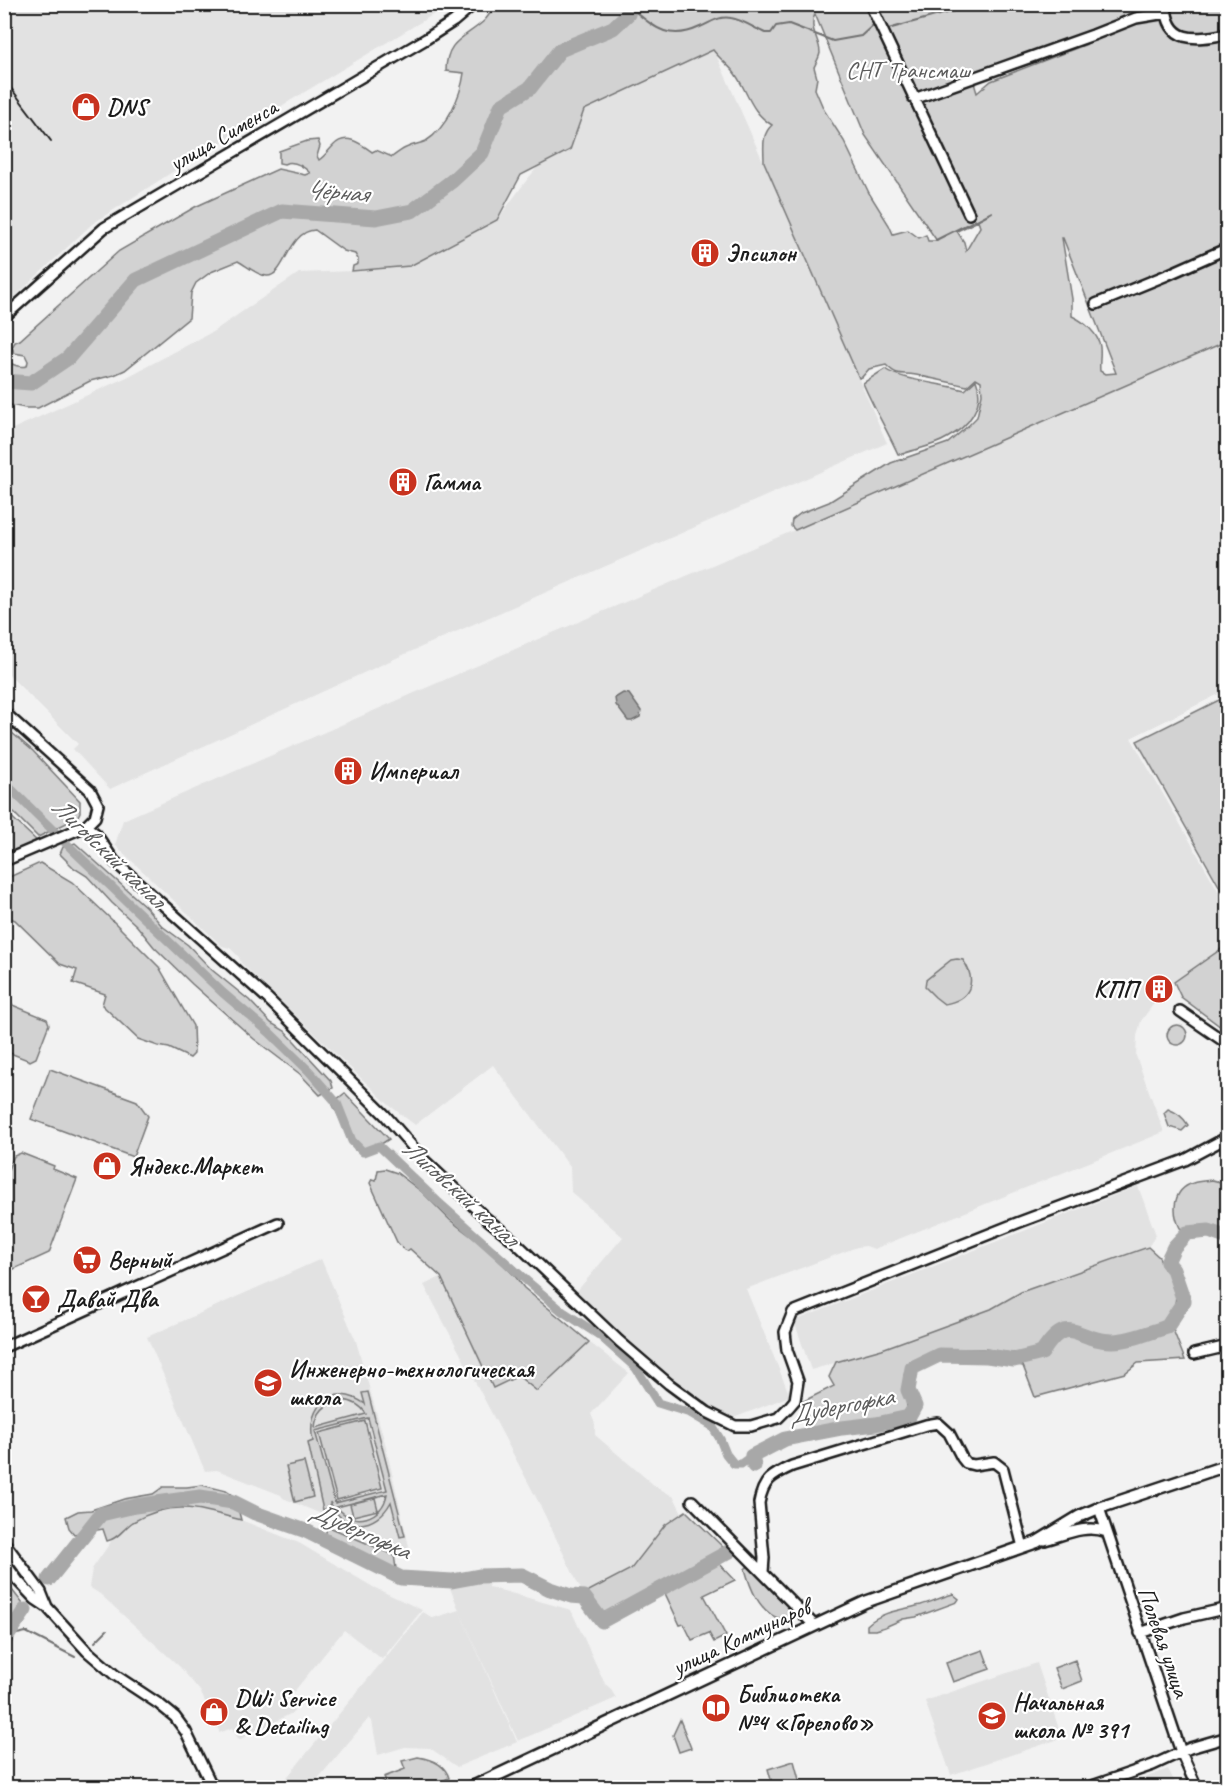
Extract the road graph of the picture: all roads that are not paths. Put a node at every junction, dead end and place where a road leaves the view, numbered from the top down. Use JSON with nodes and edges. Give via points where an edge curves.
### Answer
{"nodes":[{"id":1,"x":474,"y":4,"type":"edge"},
{"id":2,"x":870,"y":4,"type":"edge"},
{"id":3,"x":1166,"y":9,"type":"edge"},
{"id":4,"x":1227,"y":34,"type":"edge"},
{"id":5,"x":914,"y":99,"type":"junction"},
{"id":6,"x":969,"y":214,"type":"dead end"},
{"id":7,"x":1227,"y":248,"type":"edge"},
{"id":8,"x":1096,"y":304,"type":"dead end"},
{"id":9,"x":4,"y":317,"type":"edge"},
{"id":10,"x":4,"y":712,"type":"edge"},
{"id":11,"x":86,"y":826,"type":"junction"},
{"id":12,"x":4,"y":861,"type":"edge"},
{"id":13,"x":1180,"y":1011,"type":"dead end"},
{"id":14,"x":1227,"y":1044,"type":"edge"},
{"id":15,"x":1227,"y":1137,"type":"edge"},
{"id":16,"x":278,"y":1223,"type":"dead end"},
{"id":17,"x":1227,"y":1346,"type":"edge"},
{"id":18,"x":4,"y":1347,"type":"edge"},
{"id":19,"x":1194,"y":1354,"type":"dead end"},
{"id":20,"x":1227,"y":1465,"type":"edge"},
{"id":21,"x":692,"y":1501,"type":"dead end"},
{"id":22,"x":1099,"y":1508,"type":"junction"},
{"id":23,"x":1107,"y":1532,"type":"junction"},
{"id":24,"x":4,"y":1542,"type":"edge"},
{"id":25,"x":1037,"y":1542,"type":"junction"},
{"id":26,"x":1023,"y":1547,"type":"junction"},
{"id":27,"x":4,"y":1562,"type":"edge"},
{"id":28,"x":763,"y":1572,"type":"junction"},
{"id":29,"x":47,"y":1607,"type":"junction"},
{"id":30,"x":1227,"y":1608,"type":"edge"},
{"id":31,"x":814,"y":1625,"type":"junction"},
{"id":32,"x":1140,"y":1633,"type":"junction"},
{"id":33,"x":1227,"y":1737,"type":"edge"},
{"id":34,"x":1180,"y":1752,"type":"junction"},
{"id":35,"x":213,"y":1788,"type":"edge"},
{"id":36,"x":470,"y":1788,"type":"edge"},
{"id":37,"x":1086,"y":1788,"type":"edge"},
{"id":38,"x":1197,"y":1788,"type":"edge"}],
"edges":[{"from":1,"to":9,"type":"street","name":"улица Сименса","via":[[426,39],[104,228]]},
{"from":2,"to":5,"type":"street"},
{"from":3,"to":4,"type":"street","via":[[1176,34],[1202,38]]},
{"from":3,"to":5,"type":"street"},
{"from":5,"to":6,"type":"street"},
{"from":7,"to":8,"type":"street"},
{"from":10,"to":11,"type":"street","via":[[90,790],[97,812]]},
{"from":11,"to":12,"type":"street"},
{"from":11,"to":15,"type":"street","via":[[114,861],[267,998],[385,1115],[424,1160],[619,1341],[707,1412],[735,1426],[778,1418],[795,1400],[798,1381],[787,1350],[786,1332],[793,1312],[1185,1160]]},
{"from":13,"to":14,"type":"street"},
{"from":16,"to":18,"type":"street"},
{"from":17,"to":19,"type":"street"},
{"from":20,"to":22,"type":"street","name":"улица Коммунаров"},
{"from":21,"to":28,"type":"street"},
{"from":22,"to":23,"type":"street","name":"Полевая улица"},
{"from":22,"to":25,"type":"street","name":"улица Коммунаров"},
{"from":23,"to":25,"type":"street","name":"улица Коммунаров","via":[[1085,1528]]},
{"from":23,"to":32,"type":"street","name":"Полевая улица"},
{"from":24,"to":29,"type":"street","via":[[41,1592]]},
{"from":25,"to":26,"type":"street","name":"улица Коммунаров"},
{"from":26,"to":28,"type":"street","via":[[1003,1469],[993,1462],[966,1463],[949,1433],[938,1423],[792,1466],[768,1479],[759,1503]]},
{"from":26,"to":31,"type":"street","name":"улица Коммунаров","via":[[865,1602]]},
{"from":27,"to":29,"type":"street","via":[[35,1599]]},
{"from":28,"to":31,"type":"street"},
{"from":29,"to":35,"type":"street","via":[[98,1661],[175,1717]]},
{"from":30,"to":32,"type":"street"},
{"from":31,"to":36,"type":"street","name":"улица Коммунаров"},
{"from":32,"to":34,"type":"street","name":"Полевая улица"},
{"from":33,"to":34,"type":"street"},
{"from":34,"to":37,"type":"street"},
{"from":34,"to":38,"type":"street","name":"Полевая улица"}]}
